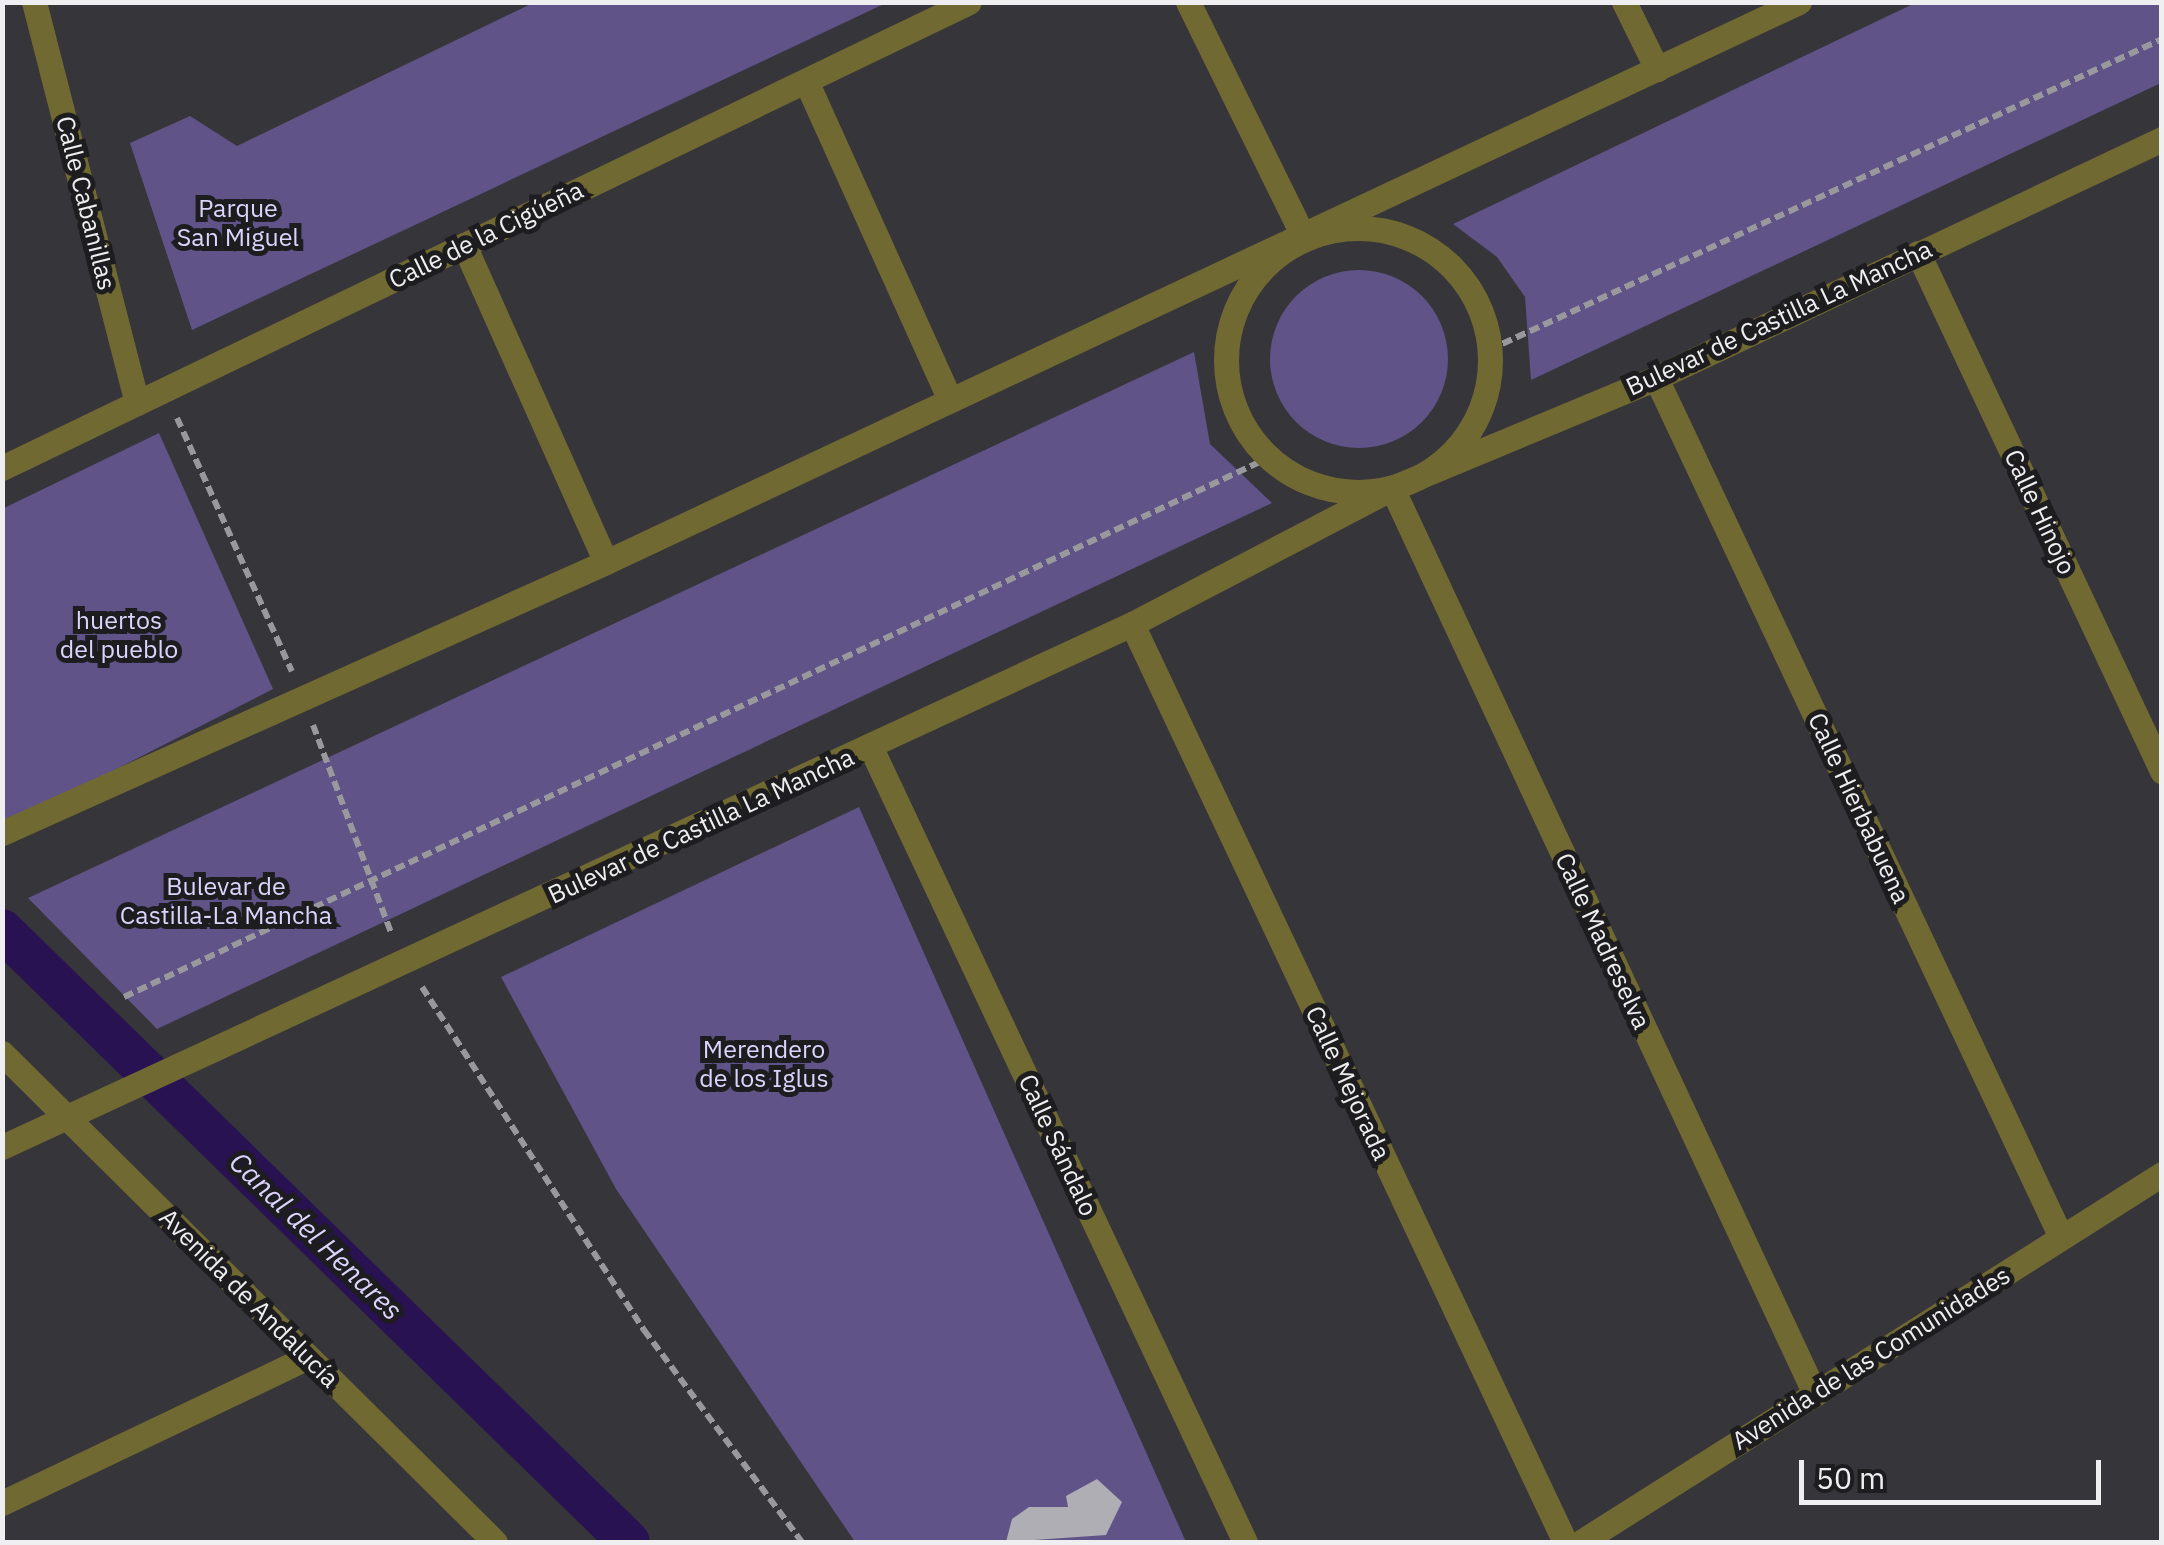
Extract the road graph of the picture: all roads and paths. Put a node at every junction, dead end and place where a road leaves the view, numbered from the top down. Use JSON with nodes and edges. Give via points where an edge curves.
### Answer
{"nodes":[{"id":1,"x":34,"y":2,"type":"edge"},
{"id":2,"x":968,"y":2,"type":"edge"},
{"id":3,"x":1188,"y":2,"type":"edge"},
{"id":4,"x":1624,"y":2,"type":"edge"},
{"id":5,"x":1799,"y":2,"type":"edge"},
{"id":6,"x":2162,"y":40,"type":"edge"},
{"id":7,"x":1657,"y":69,"type":"junction"},
{"id":8,"x":806,"y":81,"type":"junction"},
{"id":9,"x":2162,"y":139,"type":"edge"},
{"id":10,"x":1304,"y":238,"type":"junction"},
{"id":11,"x":464,"y":246,"type":"junction"},
{"id":12,"x":1918,"y":253,"type":"junction"},
{"id":13,"x":1489,"y":350,"type":"junction"},
{"id":14,"x":1656,"y":378,"type":"junction"},
{"id":15,"x":164,"y":390,"type":"junction"},
{"id":16,"x":950,"y":400,"type":"junction"},
{"id":17,"x":137,"y":403,"type":"junction"},
{"id":18,"x":1270,"y":457,"type":"junction"},
{"id":19,"x":2,"y":468,"type":"edge"},
{"id":20,"x":1392,"y":488,"type":"junction"},
{"id":21,"x":606,"y":562,"type":"junction"},
{"id":22,"x":1132,"y":624,"type":"junction"},
{"id":23,"x":304,"y":698,"type":"junction"},
{"id":24,"x":871,"y":748,"type":"junction"},
{"id":25,"x":2162,"y":771,"type":"edge"},
{"id":26,"x":12,"y":829,"type":"edge"},
{"id":27,"x":366,"y":883,"type":"junction"},
{"id":28,"x":405,"y":961,"type":"junction"},
{"id":29,"x":124,"y":996,"type":"dead end"},
{"id":30,"x":2,"y":1053,"type":"edge"},
{"id":31,"x":68,"y":1116,"type":"junction"},
{"id":32,"x":2,"y":1147,"type":"edge"},
{"id":33,"x":2162,"y":1174,"type":"edge"},
{"id":34,"x":2062,"y":1237,"type":"junction"},
{"id":35,"x":308,"y":1357,"type":"junction"},
{"id":36,"x":1815,"y":1394,"type":"junction"},
{"id":37,"x":2,"y":1504,"type":"edge"},
{"id":38,"x":495,"y":1542,"type":"edge"},
{"id":39,"x":802,"y":1542,"type":"edge"},
{"id":40,"x":1244,"y":1542,"type":"edge"},
{"id":41,"x":1564,"y":1542,"type":"edge"},
{"id":42,"x":1581,"y":1542,"type":"edge"}],
"edges":[{"from":1,"to":17,"type":"street","name":"Calle Cabanillas"},
{"from":2,"to":8,"type":"street","name":"Calle de la Cigúeña"},
{"from":3,"to":10,"type":"street"},
{"from":4,"to":7,"type":"street"},
{"from":5,"to":7,"type":"street","name":"Bulevar de Castilla La Mancha"},
{"from":6,"to":13,"type":"path"},
{"from":7,"to":10,"type":"street","name":"Bulevar de Castilla La Mancha"},
{"from":8,"to":11,"type":"street","name":"Calle de la Cigúeña"},
{"from":8,"to":16,"type":"street"},
{"from":9,"to":12,"type":"street","name":"Bulevar de Castilla La Mancha"},
{"from":10,"to":13,"type":"street","name":"Bulevar de Castilla La Mancha","via":[[1358,226],[1416,239],[1467,282]]},
{"from":10,"to":16,"type":"street","name":"Bulevar de Castilla La Mancha"},
{"from":10,"to":18,"type":"street","name":"Bulevar de Castilla La Mancha","via":[[1241,296],[1225,344],[1230,398]]},
{"from":11,"to":15,"type":"street","name":"Calle de la Cigúeña"},
{"from":11,"to":21,"type":"street"},
{"from":12,"to":14,"type":"street","name":"Bulevar de Castilla La Mancha"},
{"from":12,"to":25,"type":"street","name":"Calle Hinojo"},
{"from":13,"to":20,"type":"street","name":"Bulevar de Castilla La Mancha","via":[[1478,417],[1459,446]]},
{"from":14,"to":20,"type":"street","name":"Bulevar de Castilla La Mancha"},
{"from":14,"to":34,"type":"street","name":"Calle Hierbabuena"},
{"from":15,"to":17,"type":"street","name":"Calle de la Cigúeña"},
{"from":15,"to":23,"type":"path"},
{"from":16,"to":21,"type":"street","name":"Bulevar de Castilla La Mancha"},
{"from":17,"to":19,"type":"street","name":"Calle de la Cigúeña"},
{"from":18,"to":20,"type":"street","name":"Bulevar de Castilla La Mancha","via":[[1320,487]]},
{"from":18,"to":27,"type":"path"},
{"from":20,"to":22,"type":"street","name":"Bulevar de Castilla La Mancha"},
{"from":20,"to":36,"type":"street","name":"Calle Madreselva"},
{"from":21,"to":23,"type":"street","name":"Bulevar de Castilla La Mancha"},
{"from":22,"to":24,"type":"street","name":"Bulevar de Castilla La Mancha"},
{"from":22,"to":41,"type":"street","name":"Calle Mejorada"},
{"from":23,"to":26,"type":"street","name":"Bulevar de Castilla La Mancha"},
{"from":23,"to":27,"type":"path"},
{"from":24,"to":28,"type":"street","name":"Bulevar de Castilla La Mancha"},
{"from":24,"to":40,"type":"street","name":"Calle Sándalo"},
{"from":27,"to":28,"type":"path"},
{"from":27,"to":29,"type":"path"},
{"from":28,"to":31,"type":"street","name":"Bulevar de Castilla La Mancha"},
{"from":28,"to":39,"type":"path","via":[[644,1330]]},
{"from":30,"to":31,"type":"street","name":"Avenida de Andalucía"},
{"from":31,"to":32,"type":"street","name":"Bulevar de Castilla La Mancha"},
{"from":31,"to":35,"type":"street","name":"Avenida de Andalucía"},
{"from":33,"to":34,"type":"street","name":"Avenida de las Comunidades"},
{"from":34,"to":36,"type":"street","name":"Avenida de las Comunidades"},
{"from":35,"to":37,"type":"street"},
{"from":35,"to":38,"type":"street","name":"Avenida de Andalucía"},
{"from":36,"to":42,"type":"street","name":"Avenida de las Comunidades"}]}
